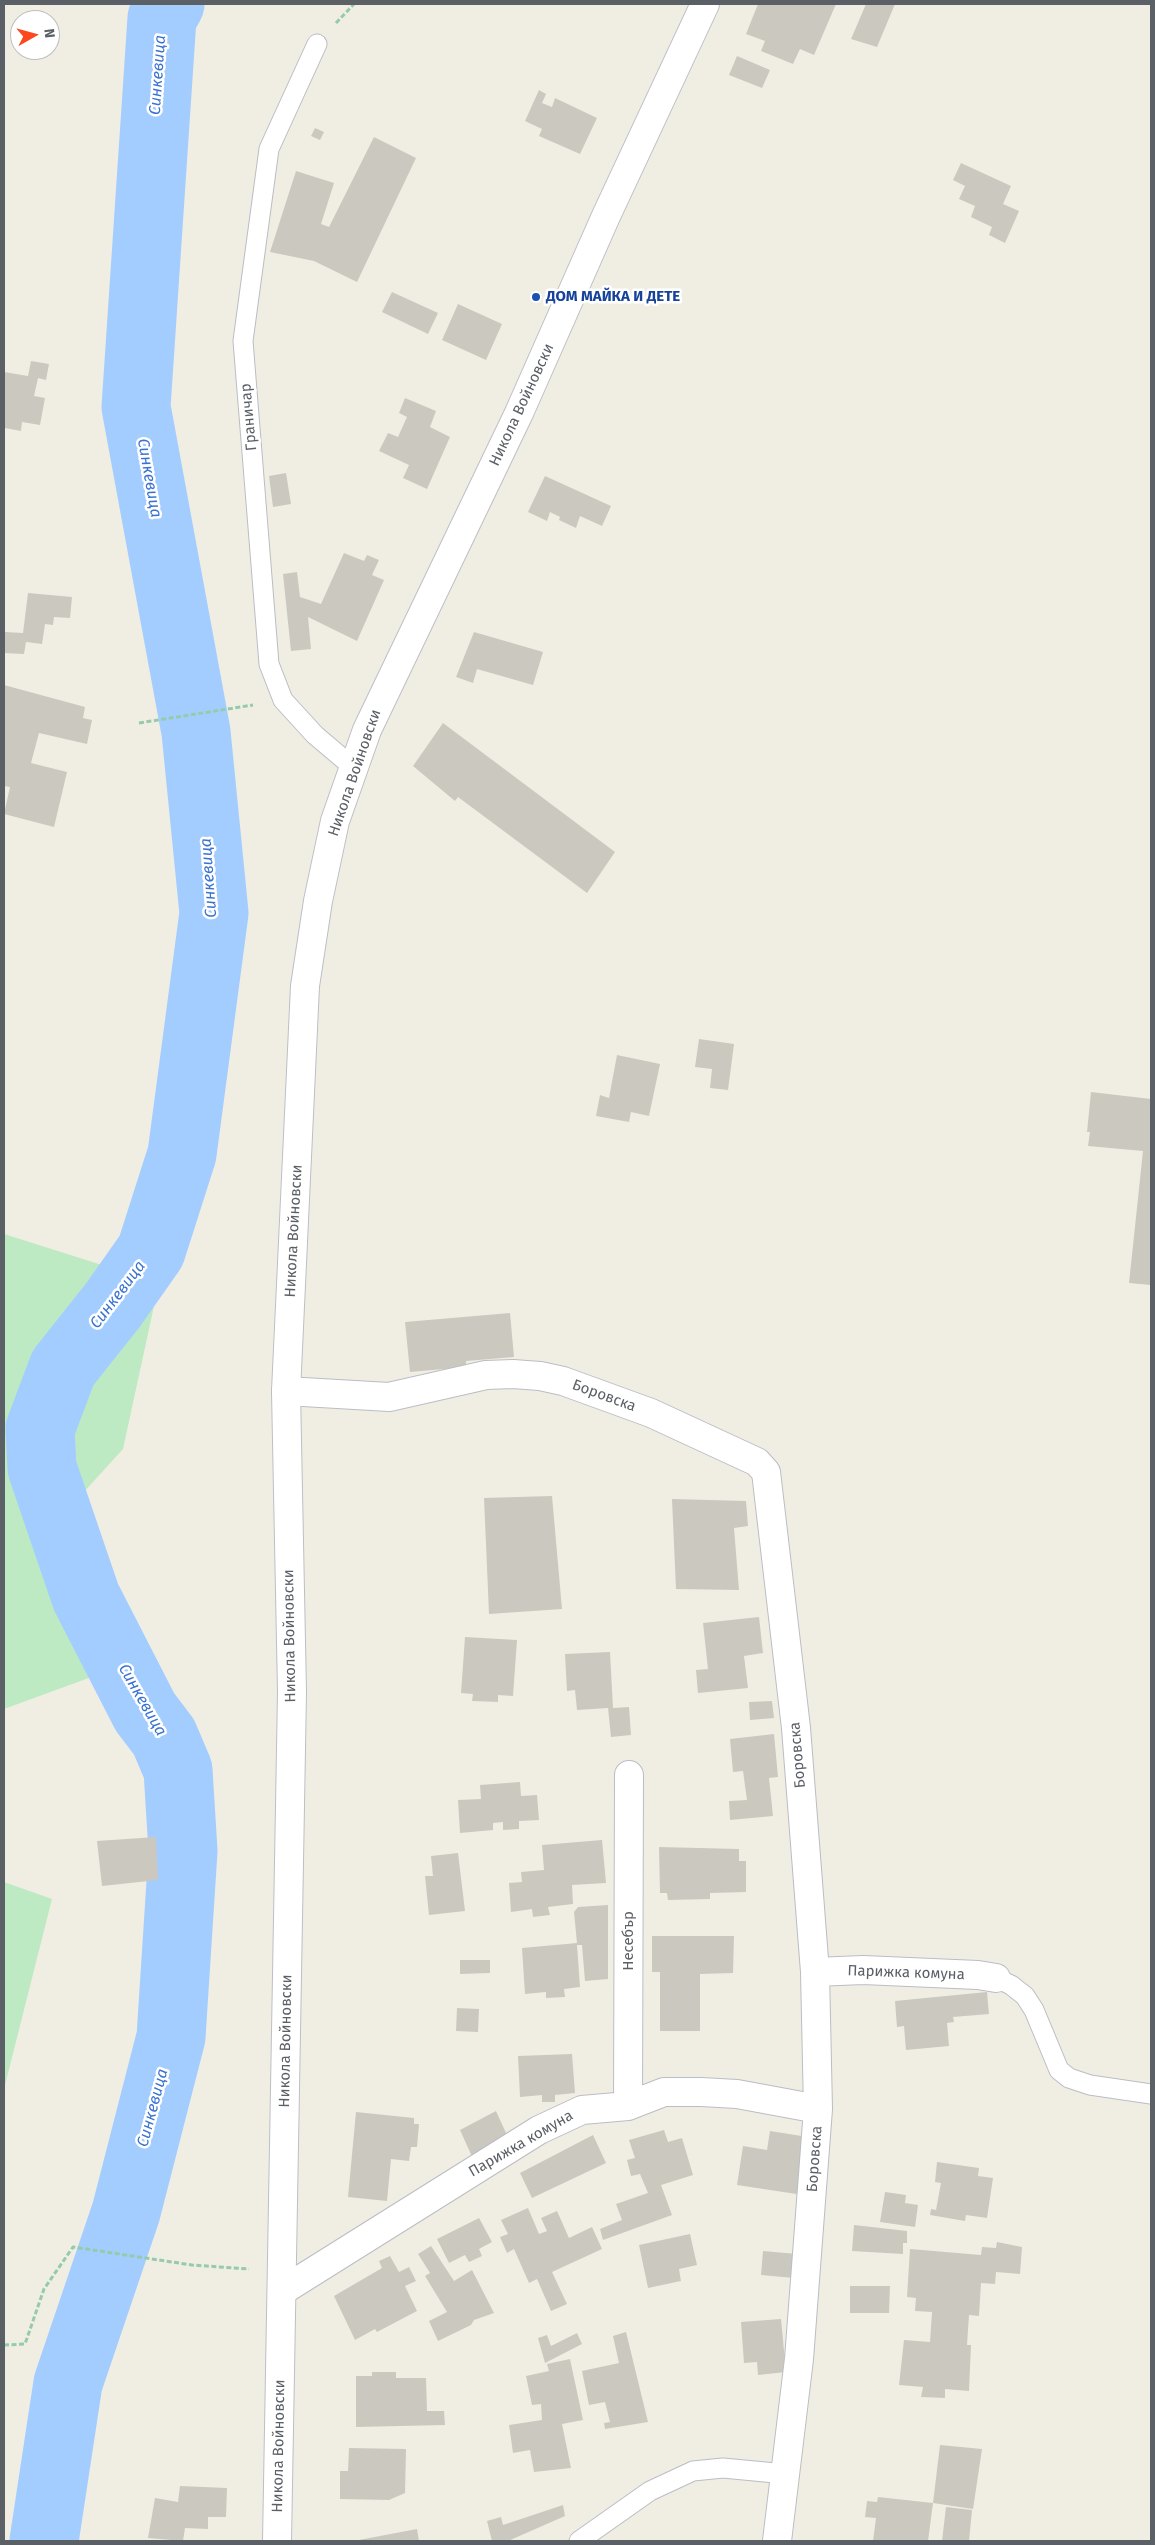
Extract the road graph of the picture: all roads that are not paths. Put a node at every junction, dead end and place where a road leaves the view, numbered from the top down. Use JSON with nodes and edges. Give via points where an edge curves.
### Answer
{"nodes":[{"id":1,"x":705,"y":4,"type":"edge"},
{"id":2,"x":316,"y":44,"type":"dead end"},
{"id":3,"x":354,"y":768,"type":"junction"},
{"id":4,"x":286,"y":1391,"type":"junction"},
{"id":5,"x":629,"y":1775,"type":"dead end"},
{"id":6,"x":815,"y":1972,"type":"junction"},
{"id":7,"x":996,"y":1978,"type":"joint"},
{"id":8,"x":1151,"y":2094,"type":"edge"},
{"id":9,"x":628,"y":2106,"type":"junction"},
{"id":10,"x":818,"y":2109,"type":"junction"},
{"id":11,"x":282,"y":2281,"type":"junction"},
{"id":12,"x":786,"y":2474,"type":"junction"},
{"id":13,"x":277,"y":2541,"type":"edge"},
{"id":14,"x":580,"y":2541,"type":"edge"},
{"id":15,"x":777,"y":2541,"type":"edge"}],
"edges":[{"from":1,"to":3,"type":"street","name":"Никола Войновски","via":[[515,422],[367,730]]},
{"from":2,"to":3,"type":"lane","name":"Граничар","via":[[270,149],[243,341],[269,664],[283,700],[314,735]]},
{"from":3,"to":4,"type":"street","name":"Никола Войновски","via":[[335,821],[304,986]]},
{"from":4,"to":6,"type":"street","name":"Боровска","via":[[389,1396],[486,1375],[540,1376],[563,1381],[651,1413],[757,1462],[766,1472],[796,1728]]},
{"from":4,"to":11,"type":"street","name":"Никола Войновски","via":[[292,1692]]},
{"from":5,"to":9,"type":"street","name":"Несебър"},
{"from":6,"to":7,"type":"street","name":"Парижка комуна","via":[[863,1970]]},
{"from":6,"to":10,"type":"street","name":"Боровска"},
{"from":7,"to":8,"type":"lane","via":[[1025,1996],[1059,2070],[1069,2078],[1090,2085]]},
{"from":9,"to":10,"type":"street","name":"Парижка комуна","via":[[664,2092],[701,2092],[737,2094]]},
{"from":9,"to":11,"type":"street","name":"Парижка комуна","via":[[582,2110],[539,2130]]},
{"from":10,"to":12,"type":"street","name":"Боровска","via":[[799,2359]]},
{"from":11,"to":13,"type":"street","name":"Никола Войновски"},
{"from":12,"to":14,"type":"lane","via":[[723,2468],[693,2471],[650,2491]]},
{"from":12,"to":15,"type":"street","name":"Боровска"}]}
